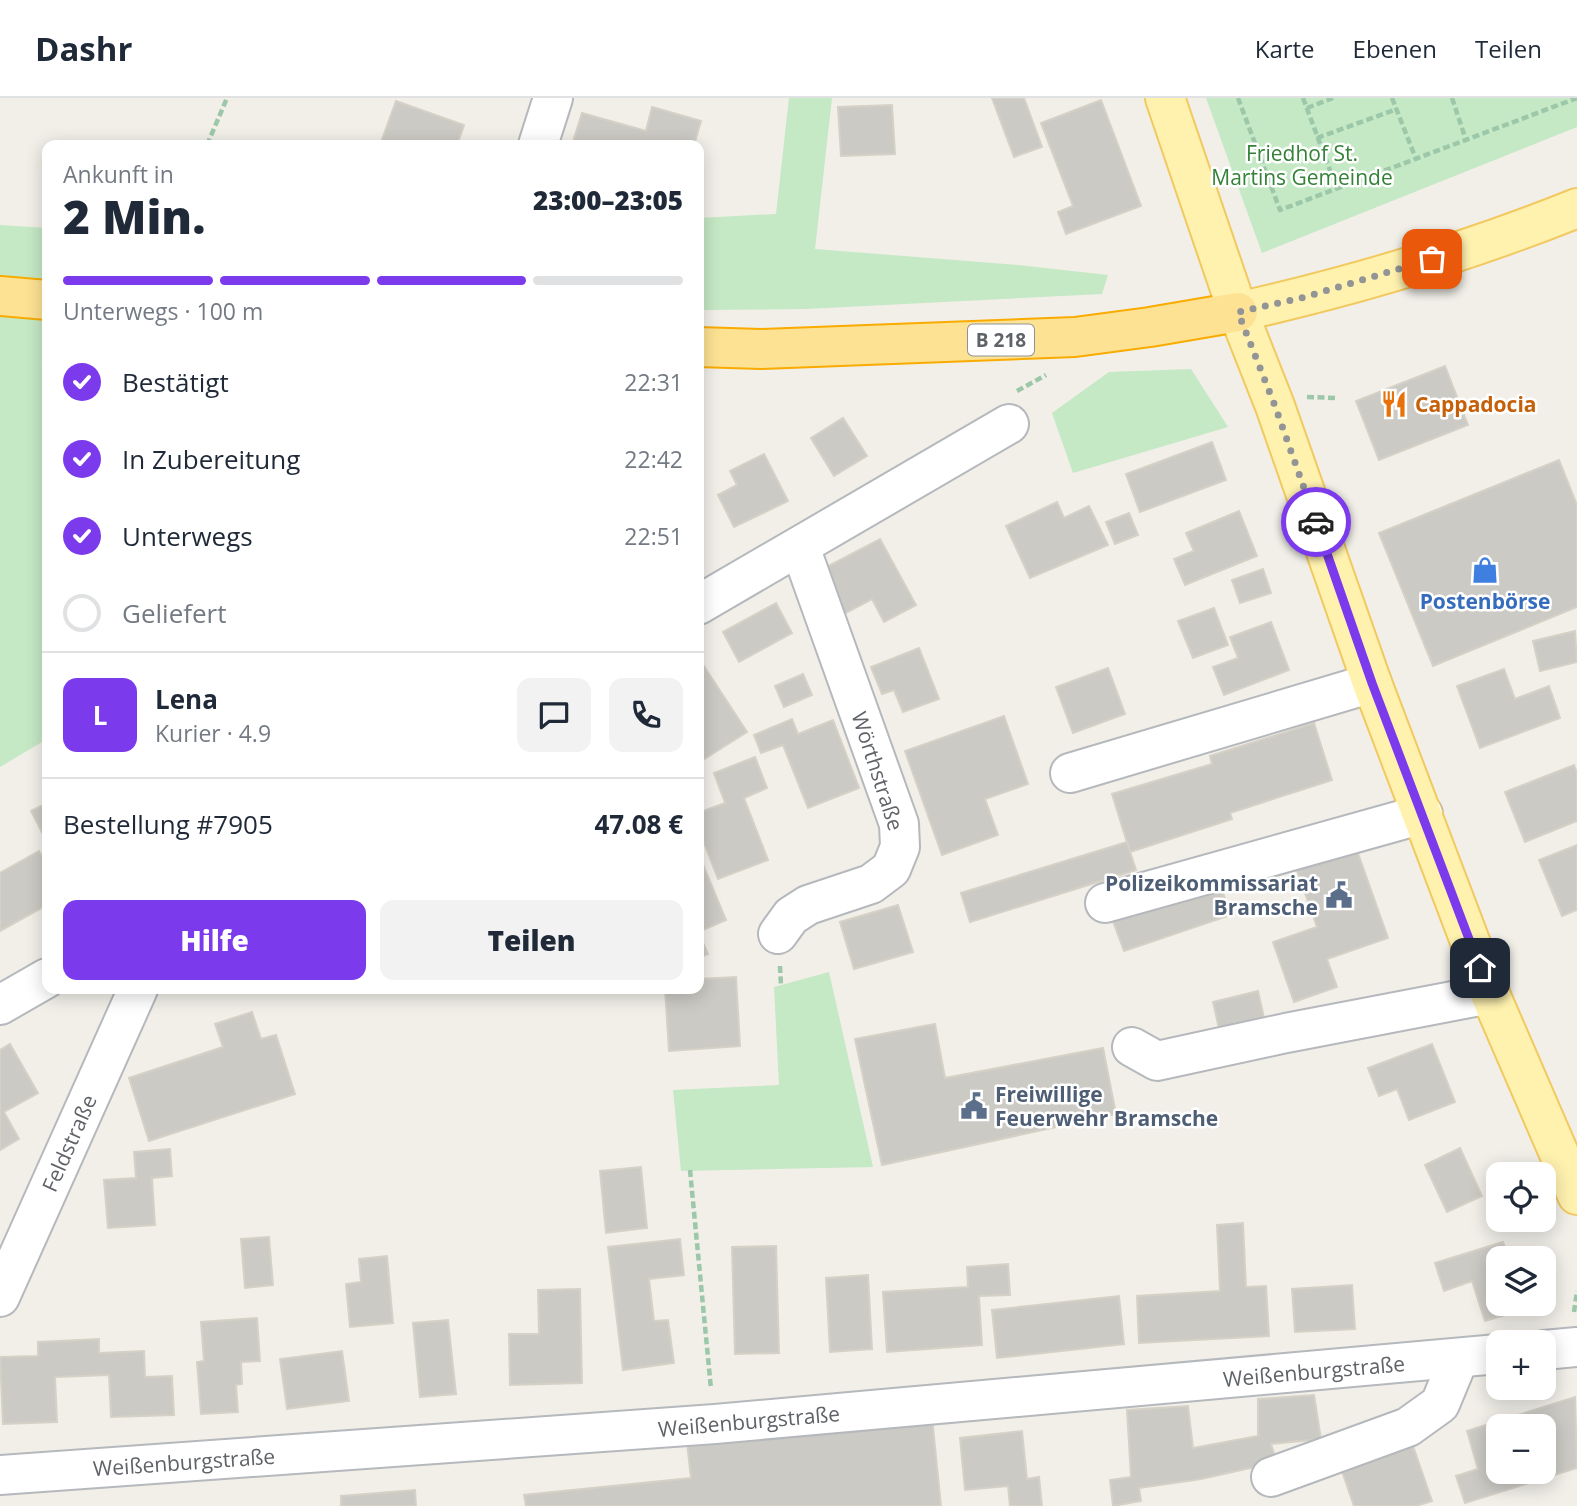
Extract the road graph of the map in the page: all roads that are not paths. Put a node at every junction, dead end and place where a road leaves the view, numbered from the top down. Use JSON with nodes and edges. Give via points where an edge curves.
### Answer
{"nodes":[{"id":1,"x":553,"y":98,"type":"edge"},
{"id":2,"x":1165,"y":98,"type":"edge"},
{"id":3,"x":540,"y":140,"type":"edge"},
{"id":4,"x":1577,"y":208,"type":"edge"},
{"id":5,"x":0,"y":296,"type":"edge"},
{"id":6,"x":42,"y":300,"type":"edge"},
{"id":7,"x":1238,"y":312,"type":"junction"},
{"id":8,"x":704,"y":347,"type":"edge"},
{"id":9,"x":1008,"y":410,"type":"road end"},
{"id":10,"x":800,"y":547,"type":"junction"},
{"id":11,"x":704,"y":602,"type":"edge"},
{"id":12,"x":1372,"y":683,"type":"junction"},
{"id":13,"x":1070,"y":773,"type":"dead end"},
{"id":14,"x":1423,"y":814,"type":"junction"},
{"id":15,"x":1105,"y":903,"type":"dead end"},
{"id":16,"x":778,"y":934,"type":"dead end"},
{"id":17,"x":42,"y":981,"type":"edge"},
{"id":18,"x":136,"y":994,"type":"edge"},
{"id":19,"x":1490,"y":994,"type":"junction"},
{"id":20,"x":0,"y":1005,"type":"edge"},
{"id":21,"x":1132,"y":1047,"type":"dead end"},
{"id":22,"x":1577,"y":1195,"type":"edge"},
{"id":23,"x":0,"y":1297,"type":"edge"},
{"id":24,"x":1577,"y":1347,"type":"edge"},
{"id":25,"x":1556,"y":1349,"type":"edge"},
{"id":26,"x":1486,"y":1355,"type":"edge"},
{"id":27,"x":1459,"y":1358,"type":"junction"},
{"id":28,"x":0,"y":1475,"type":"edge"},
{"id":29,"x":1272,"y":1477,"type":"dead end"}],
"edges":[{"from":1,"to":3,"type":"street"},
{"from":2,"to":7,"type":"main road"},
{"from":4,"to":7,"type":"main road","number":"B 218","via":[[1507,236],[1305,297]]},
{"from":5,"to":6,"type":"highway"},
{"from":7,"to":8,"type":"highway","number":"B 218","via":[[1075,337]]},
{"from":7,"to":12,"type":"main road"},
{"from":9,"to":10,"type":"street"},
{"from":10,"to":11,"type":"street"},
{"from":10,"to":16,"type":"street","name":"Wörthstraße","via":[[899,824],[900,847],[891,869],[871,884],[808,905],[791,916]]},
{"from":12,"to":13,"type":"street"},
{"from":12,"to":14,"type":"main road"},
{"from":14,"to":15,"type":"street"},
{"from":14,"to":19,"type":"main road"},
{"from":17,"to":20,"type":"street"},
{"from":18,"to":23,"type":"street","name":"Feldstraße"},
{"from":19,"to":21,"type":"street","via":[[1282,1023],[1157,1061]]},
{"from":19,"to":22,"type":"main road"},
{"from":24,"to":25,"type":"street"},
{"from":26,"to":27,"type":"street","name":"Weißenburgstraße"},
{"from":27,"to":28,"type":"street","name":"Weißenburgstraße","via":[[715,1424]]},
{"from":27,"to":29,"type":"street","via":[[1440,1404],[1408,1427]]}]}
